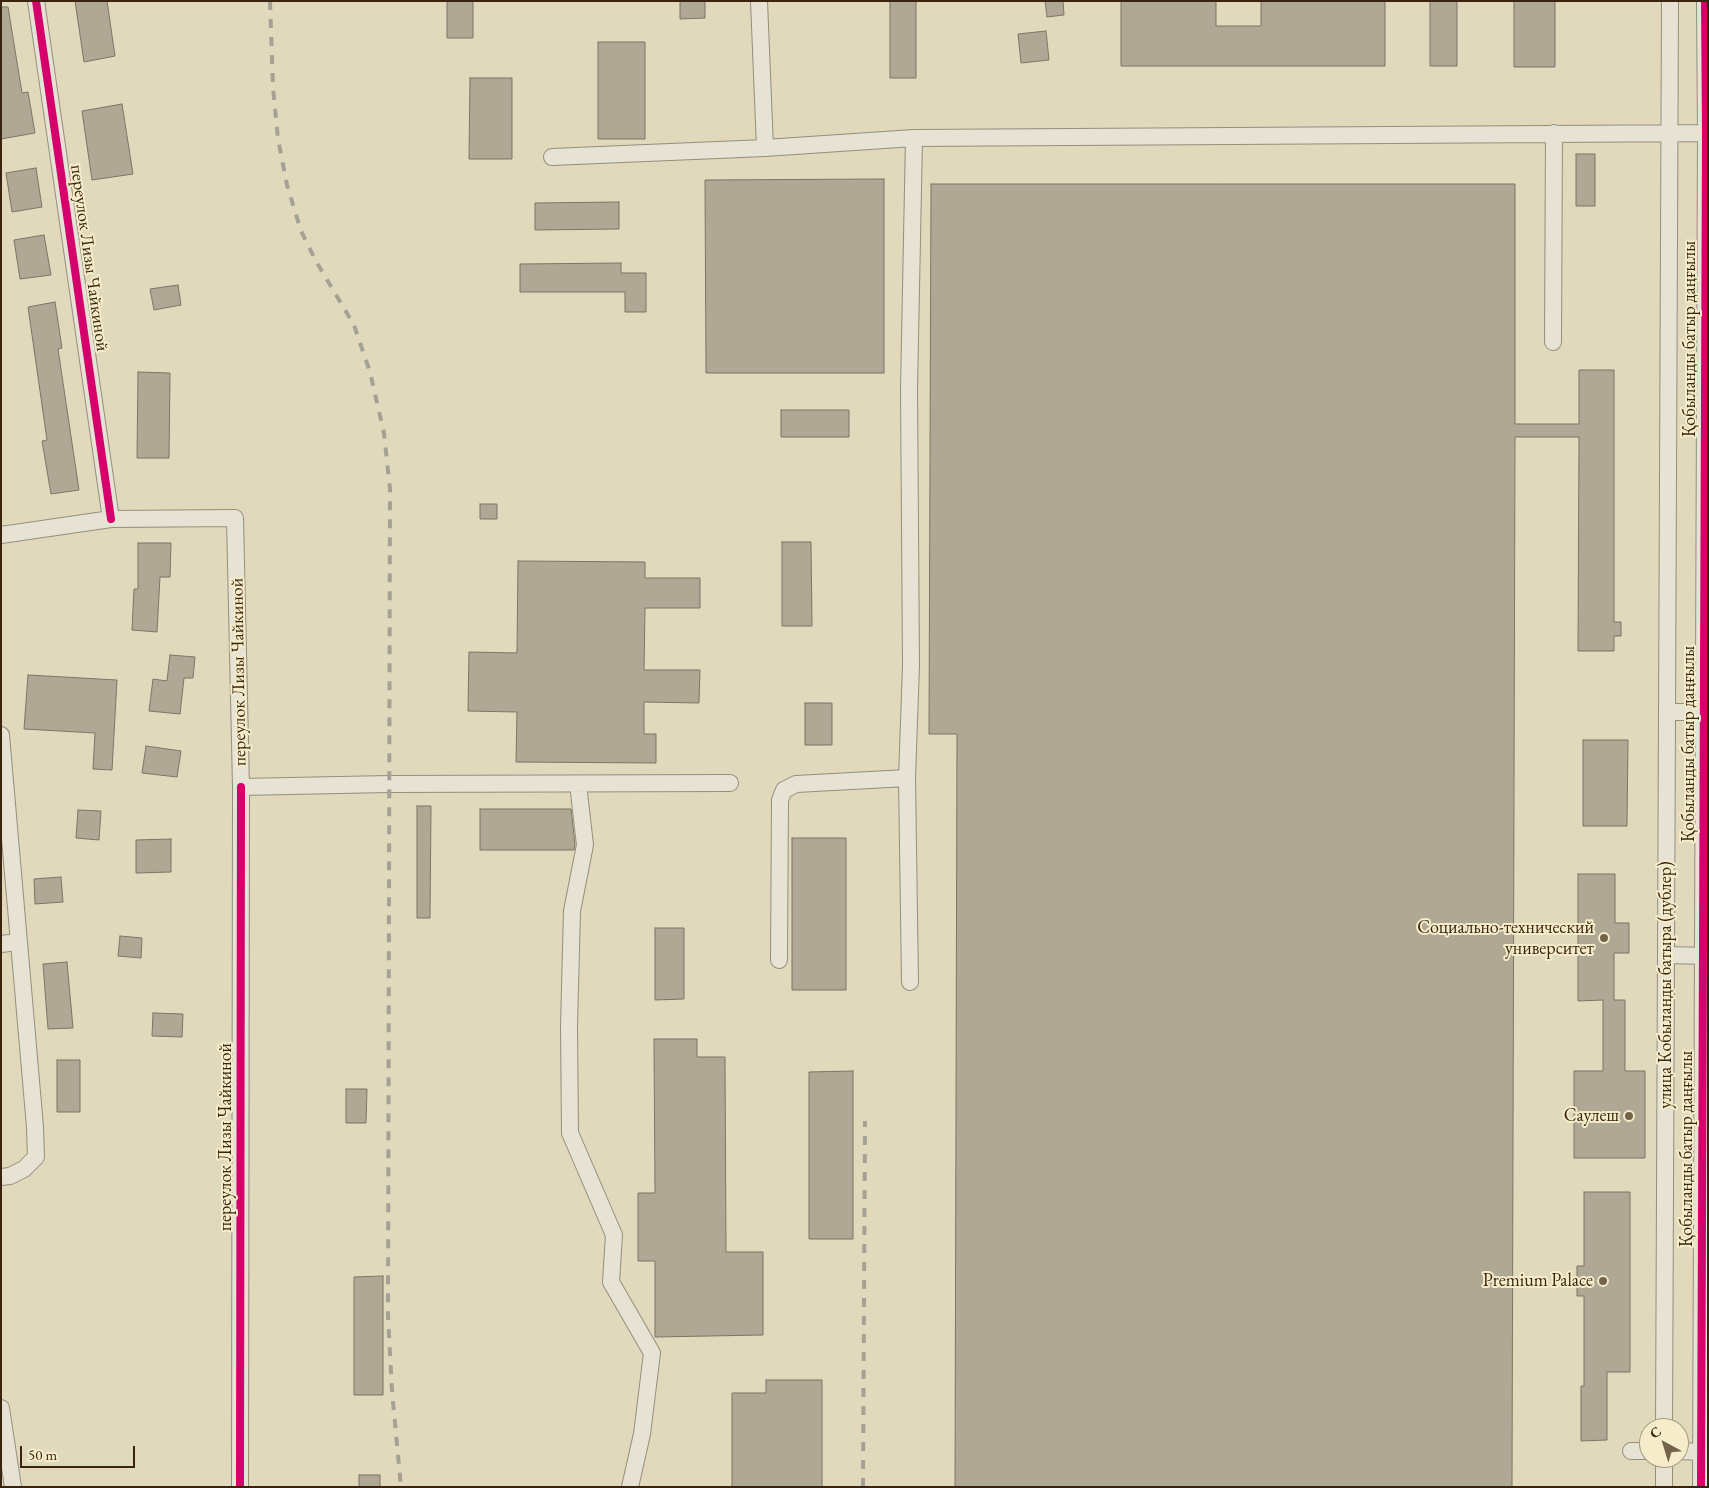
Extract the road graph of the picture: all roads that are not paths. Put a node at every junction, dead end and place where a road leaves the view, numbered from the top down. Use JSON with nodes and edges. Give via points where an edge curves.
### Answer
{"nodes":[{"id":1,"x":36,"y":1,"type":"edge"},
{"id":2,"x":759,"y":1,"type":"edge"},
{"id":3,"x":1670,"y":1,"type":"edge"},
{"id":4,"x":1704,"y":1,"type":"edge"},
{"id":5,"x":1554,"y":132,"type":"junction"},
{"id":6,"x":1669,"y":133,"type":"junction"},
{"id":7,"x":1707,"y":133,"type":"edge"},
{"id":8,"x":914,"y":138,"type":"junction"},
{"id":9,"x":765,"y":148,"type":"junction"},
{"id":10,"x":552,"y":158,"type":"dead end"},
{"id":11,"x":1553,"y":342,"type":"dead end"},
{"id":12,"x":111,"y":519,"type":"junction"},
{"id":13,"x":1,"y":535,"type":"edge"},
{"id":14,"x":1667,"y":712,"type":"junction"},
{"id":15,"x":1706,"y":712,"type":"edge"},
{"id":16,"x":1,"y":735,"type":"edge"},
{"id":17,"x":907,"y":778,"type":"junction"},
{"id":18,"x":730,"y":783,"type":"dead end"},
{"id":19,"x":578,"y":784,"type":"junction"},
{"id":20,"x":241,"y":787,"type":"junction"},
{"id":21,"x":18,"y":942,"type":"junction"},
{"id":22,"x":1,"y":944,"type":"edge"},
{"id":23,"x":1666,"y":955,"type":"junction"},
{"id":24,"x":1705,"y":956,"type":"edge"},
{"id":25,"x":779,"y":960,"type":"dead end"},
{"id":26,"x":910,"y":982,"type":"dead end"},
{"id":27,"x":1,"y":1177,"type":"edge"},
{"id":28,"x":1,"y":1408,"type":"edge"},
{"id":29,"x":1664,"y":1418,"type":"edge"},
{"id":30,"x":1631,"y":1451,"type":"dead end"},
{"id":31,"x":1639,"y":1451,"type":"edge"},
{"id":32,"x":1689,"y":1451,"type":"edge"},
{"id":33,"x":1701,"y":1452,"type":"junction"},
{"id":34,"x":1664,"y":1468,"type":"edge"},
{"id":35,"x":13,"y":1487,"type":"edge"},
{"id":36,"x":240,"y":1487,"type":"edge"},
{"id":37,"x":630,"y":1487,"type":"edge"},
{"id":38,"x":1664,"y":1487,"type":"edge"},
{"id":39,"x":1701,"y":1487,"type":"edge"}],
"edges":[{"from":1,"to":12,"type":"street","name":"переулок Лизы Чайкиной"},
{"from":2,"to":9,"type":"street"},
{"from":3,"to":6,"type":"street","name":"улица Кобыланды батыра (дублер)"},
{"from":4,"to":7,"type":"street","name":"Қобыланды батыр даңғылы"},
{"from":5,"to":6,"type":"street"},
{"from":5,"to":8,"type":"street"},
{"from":5,"to":11,"type":"street"},
{"from":6,"to":7,"type":"street"},
{"from":6,"to":14,"type":"street","name":"улица Кобыланды батыра (дублер)"},
{"from":7,"to":15,"type":"street","name":"Қобыланды батыр даңғылы"},
{"from":8,"to":9,"type":"street"},
{"from":8,"to":17,"type":"street","via":[[909,389],[911,665]]},
{"from":9,"to":10,"type":"street"},
{"from":12,"to":13,"type":"street"},
{"from":12,"to":20,"type":"street","name":"переулок Лизы Чайкиной","via":[[235,518]]},
{"from":14,"to":15,"type":"street"},
{"from":14,"to":23,"type":"street","name":"улица Кобыланды батыра (дублер)"},
{"from":15,"to":24,"type":"street","name":"Қобыланды батыр даңғылы"},
{"from":16,"to":21,"type":"street"},
{"from":17,"to":25,"type":"street","via":[[796,784],[784,790],[780,800]]},
{"from":17,"to":26,"type":"street"},
{"from":18,"to":19,"type":"street"},
{"from":19,"to":20,"type":"street"},
{"from":19,"to":37,"type":"street","via":[[585,845],[572,911],[570,1133],[614,1235],[611,1282],[652,1353],[642,1434]]},
{"from":20,"to":36,"type":"street","name":"переулок Лизы Чайкиной"},
{"from":21,"to":22,"type":"street"},
{"from":21,"to":27,"type":"street","via":[[36,1157],[24,1169]]},
{"from":23,"to":24,"type":"street"},
{"from":23,"to":29,"type":"street","name":"улица Кобыланды батыра (дублер)"},
{"from":24,"to":33,"type":"street","name":"Қобыланды батыр даңғылы"},
{"from":28,"to":35,"type":"street"},
{"from":30,"to":31,"type":"street"},
{"from":32,"to":33,"type":"street"},
{"from":33,"to":39,"type":"street","name":"Қобыланды батыр даңғылы"},
{"from":34,"to":38,"type":"street"}]}
